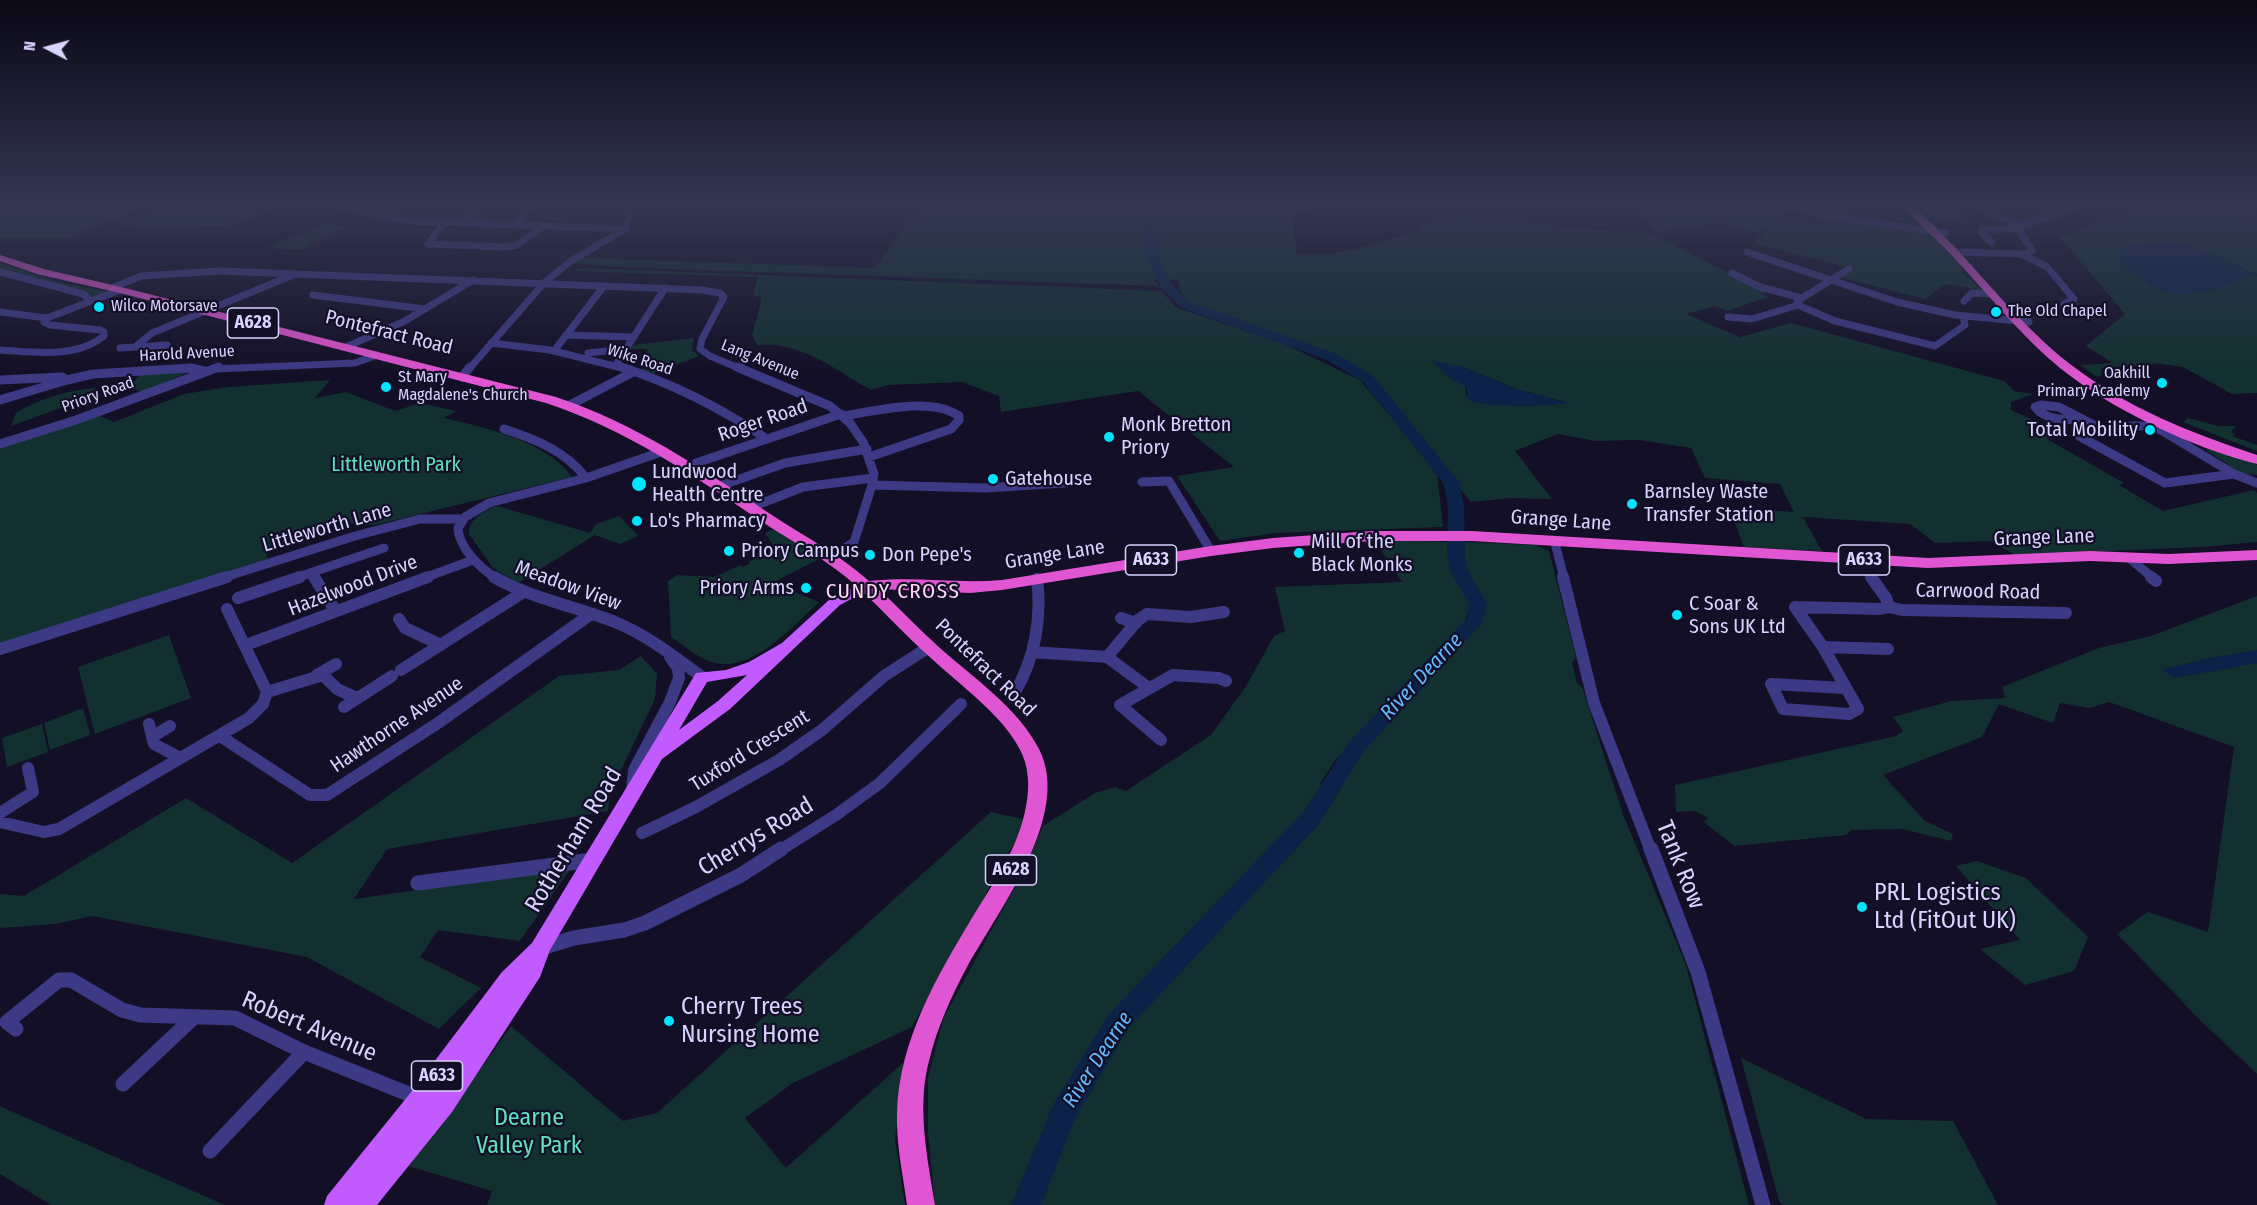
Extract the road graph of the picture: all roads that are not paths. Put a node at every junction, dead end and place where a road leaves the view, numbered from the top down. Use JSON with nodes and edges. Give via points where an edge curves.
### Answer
{"nodes":[{"id":1,"x":16,"y":263,"type":"edge"},
{"id":2,"x":568,"y":263,"type":"edge"},
{"id":3,"x":1781,"y":263,"type":"edge"},
{"id":4,"x":1967,"y":263,"type":"edge"},
{"id":5,"x":1969,"y":263,"type":"edge"},
{"id":6,"x":2038,"y":263,"type":"edge"},
{"id":7,"x":1849,"y":269,"type":"dead end"},
{"id":8,"x":0,"y":272,"type":"edge"},
{"id":9,"x":296,"y":273,"type":"junction"},
{"id":10,"x":1732,"y":273,"type":"dead end"},
{"id":11,"x":473,"y":280,"type":"junction"},
{"id":12,"x":1832,"y":280,"type":"junction"},
{"id":13,"x":544,"y":284,"type":"junction"},
{"id":14,"x":604,"y":285,"type":"junction"},
{"id":15,"x":665,"y":288,"type":"junction"},
{"id":16,"x":116,"y":289,"type":"junction"},
{"id":17,"x":1993,"y":294,"type":"junction"},
{"id":18,"x":313,"y":295,"type":"dead end"},
{"id":19,"x":91,"y":301,"type":"junction"},
{"id":20,"x":1964,"y":301,"type":"dead end"},
{"id":21,"x":1799,"y":302,"type":"junction"},
{"id":22,"x":2064,"y":304,"type":"dead end"},
{"id":23,"x":424,"y":309,"type":"junction"},
{"id":24,"x":206,"y":311,"type":"junction"},
{"id":25,"x":0,"y":312,"type":"edge"},
{"id":26,"x":1963,"y":316,"type":"junction"},
{"id":27,"x":1728,"y":317,"type":"dead end"},
{"id":28,"x":47,"y":318,"type":"junction"},
{"id":29,"x":2024,"y":321,"type":"junction"},
{"id":30,"x":566,"y":335,"type":"junction"},
{"id":31,"x":634,"y":336,"type":"junction"},
{"id":32,"x":491,"y":343,"type":"junction"},
{"id":33,"x":168,"y":345,"type":"dead end"},
{"id":34,"x":135,"y":347,"type":"junction"},
{"id":35,"x":346,"y":347,"type":"junction"},
{"id":36,"x":120,"y":348,"type":"dead end"},
{"id":37,"x":626,"y":349,"type":"junction"},
{"id":38,"x":0,"y":350,"type":"edge"},
{"id":39,"x":554,"y":351,"type":"junction"},
{"id":40,"x":588,"y":353,"type":"dead end"},
{"id":41,"x":377,"y":355,"type":"junction"},
{"id":42,"x":615,"y":366,"type":"junction"},
{"id":43,"x":204,"y":371,"type":"junction"},
{"id":44,"x":633,"y":372,"type":"junction"},
{"id":45,"x":462,"y":376,"type":"junction"},
{"id":46,"x":0,"y":380,"type":"edge"},
{"id":47,"x":67,"y":380,"type":"junction"},
{"id":48,"x":0,"y":400,"type":"edge"},
{"id":49,"x":570,"y":405,"type":"junction"},
{"id":50,"x":842,"y":415,"type":"junction"},
{"id":51,"x":2082,"y":419,"type":"dead end"},
{"id":52,"x":504,"y":429,"type":"dead end"},
{"id":53,"x":2105,"y":431,"type":"junction"},
{"id":54,"x":767,"y":439,"type":"junction"},
{"id":55,"x":0,"y":444,"type":"edge"},
{"id":56,"x":664,"y":451,"type":"junction"},
{"id":57,"x":868,"y":453,"type":"junction"},
{"id":58,"x":2257,"y":454,"type":"edge"},
{"id":59,"x":2257,"y":460,"type":"edge"},
{"id":60,"x":696,"y":463,"type":"dead end"},
{"id":61,"x":2234,"y":474,"type":"junction"},
{"id":62,"x":585,"y":478,"type":"junction"},
{"id":63,"x":873,"y":482,"type":"junction"},
{"id":64,"x":1142,"y":482,"type":"dead end"},
{"id":65,"x":1064,"y":483,"type":"dead end"},
{"id":66,"x":2257,"y":483,"type":"edge"},
{"id":67,"x":720,"y":486,"type":"junction"},
{"id":68,"x":752,"y":507,"type":"junction"},
{"id":69,"x":463,"y":519,"type":"junction"},
{"id":70,"x":1555,"y":543,"type":"junction"},
{"id":71,"x":2257,"y":546,"type":"edge"},
{"id":72,"x":384,"y":548,"type":"dead end"},
{"id":73,"x":1211,"y":551,"type":"junction"},
{"id":74,"x":2257,"y":555,"type":"edge"},
{"id":75,"x":2128,"y":557,"type":"junction"},
{"id":76,"x":830,"y":558,"type":"junction"},
{"id":77,"x":1858,"y":559,"type":"junction"},
{"id":78,"x":473,"y":560,"type":"junction"},
{"id":79,"x":312,"y":574,"type":"junction"},
{"id":80,"x":1037,"y":579,"type":"junction"},
{"id":81,"x":2156,"y":581,"type":"dead end"},
{"id":82,"x":865,"y":586,"type":"junction"},
{"id":83,"x":522,"y":593,"type":"junction"},
{"id":84,"x":238,"y":598,"type":"dead end"},
{"id":85,"x":1889,"y":607,"type":"junction"},
{"id":86,"x":227,"y":609,"type":"dead end"},
{"id":87,"x":335,"y":610,"type":"junction"},
{"id":88,"x":1224,"y":612,"type":"dead end"},
{"id":89,"x":2066,"y":613,"type":"dead end"},
{"id":90,"x":591,"y":614,"type":"junction"},
{"id":91,"x":1121,"y":618,"type":"dead end"},
{"id":92,"x":399,"y":619,"type":"dead end"},
{"id":93,"x":1136,"y":623,"type":"junction"},
{"id":94,"x":246,"y":645,"type":"junction"},
{"id":95,"x":441,"y":645,"type":"junction"},
{"id":96,"x":784,"y":647,"type":"junction"},
{"id":97,"x":929,"y":647,"type":"junction"},
{"id":98,"x":1823,"y":647,"type":"junction"},
{"id":99,"x":663,"y":648,"type":"junction"},
{"id":100,"x":0,"y":649,"type":"edge"},
{"id":101,"x":1888,"y":649,"type":"dead end"},
{"id":102,"x":1032,"y":652,"type":"junction"},
{"id":103,"x":1107,"y":657,"type":"junction"},
{"id":104,"x":336,"y":664,"type":"dead end"},
{"id":105,"x":317,"y":675,"type":"junction"},
{"id":106,"x":702,"y":677,"type":"junction"},
{"id":107,"x":1227,"y":681,"type":"dead end"},
{"id":108,"x":1149,"y":688,"type":"junction"},
{"id":109,"x":1845,"y":688,"type":"junction"},
{"id":110,"x":1015,"y":692,"type":"dead end"},
{"id":111,"x":267,"y":693,"type":"junction"},
{"id":112,"x":357,"y":698,"type":"junction"},
{"id":113,"x":961,"y":704,"type":"dead end"},
{"id":114,"x":344,"y":707,"type":"dead end"},
{"id":115,"x":149,"y":724,"type":"dead end"},
{"id":116,"x":170,"y":726,"type":"dead end"},
{"id":117,"x":220,"y":736,"type":"junction"},
{"id":118,"x":152,"y":737,"type":"junction"},
{"id":119,"x":1161,"y":740,"type":"dead end"},
{"id":120,"x":180,"y":758,"type":"junction"},
{"id":121,"x":653,"y":759,"type":"junction"},
{"id":122,"x":28,"y":768,"type":"dead end"},
{"id":123,"x":631,"y":796,"type":"junction"},
{"id":124,"x":0,"y":813,"type":"edge"},
{"id":125,"x":0,"y":822,"type":"edge"},
{"id":126,"x":642,"y":833,"type":"dead end"},
{"id":127,"x":592,"y":860,"type":"junction"},
{"id":128,"x":418,"y":883,"type":"dead end"},
{"id":129,"x":540,"y":948,"type":"junction"},
{"id":130,"x":193,"y":1018,"type":"junction"},
{"id":131,"x":16,"y":1029,"type":"dead end"},
{"id":132,"x":304,"y":1052,"type":"junction"},
{"id":133,"x":123,"y":1084,"type":"dead end"},
{"id":134,"x":420,"y":1099,"type":"junction"},
{"id":135,"x":444,"y":1104,"type":"junction"},
{"id":136,"x":210,"y":1151,"type":"dead end"},
{"id":137,"x":336,"y":1205,"type":"edge"},
{"id":138,"x":361,"y":1205,"type":"edge"},
{"id":139,"x":921,"y":1205,"type":"edge"},
{"id":140,"x":1763,"y":1205,"type":"edge"}],
"edges":[{"from":1,"to":16,"type":"highway","name":"Pontefract Road","number":"A628"},
{"from":2,"to":13,"type":"street"},
{"from":3,"to":12,"type":"street"},
{"from":4,"to":17,"type":"highway"},
{"from":5,"to":29,"type":"highway"},
{"from":6,"to":22,"type":"street","via":[[2049,269],[2074,299]]},
{"from":7,"to":12,"type":"street"},
{"from":8,"to":19,"type":"street","via":[[83,294]]},
{"from":9,"to":11,"type":"street","name":"Lang Avenue"},
{"from":9,"to":16,"type":"street","name":"Lang Avenue","via":[[189,272],[141,276]]},
{"from":9,"to":24,"type":"street"},
{"from":10,"to":21,"type":"street"},
{"from":11,"to":13,"type":"street","name":"Lang Avenue"},
{"from":11,"to":23,"type":"street"},
{"from":12,"to":21,"type":"street"},
{"from":12,"to":26,"type":"street","via":[[1881,298]]},
{"from":13,"to":14,"type":"street","name":"Lang Avenue"},
{"from":13,"to":32,"type":"street"},
{"from":14,"to":15,"type":"street","name":"Lang Avenue"},
{"from":14,"to":30,"type":"street"},
{"from":15,"to":31,"type":"street"},
{"from":15,"to":50,"type":"street","name":"Lang Avenue","via":[[714,291],[724,297],[699,345],[704,353],[830,406]]},
{"from":16,"to":19,"type":"street","name":"Lang Avenue"},
{"from":16,"to":24,"type":"highway","name":"Pontefract Road","number":"A628"},
{"from":17,"to":20,"type":"street","via":[[1972,293]]},
{"from":17,"to":29,"type":"highway"},
{"from":18,"to":23,"type":"street"},
{"from":19,"to":28,"type":"street","name":"Lang Avenue"},
{"from":21,"to":26,"type":"street","via":[[1835,321],[1930,345],[1939,345],[1965,325]]},
{"from":21,"to":27,"type":"street","via":[[1748,321]]},
{"from":23,"to":35,"type":"street"},
{"from":24,"to":34,"type":"street","via":[[152,333]]},
{"from":24,"to":35,"type":"highway","name":"Pontefract Road","number":"A628"},
{"from":25,"to":28,"type":"street"},
{"from":26,"to":29,"type":"street"},
{"from":28,"to":38,"type":"street","via":[[44,322],[50,325],[100,330],[104,336],[93,344],[65,351]]},
{"from":29,"to":58,"type":"highway","via":[[2114,392],[2179,425]]},
{"from":29,"to":59,"type":"highway","via":[[2059,361],[2116,400],[2184,433]]},
{"from":30,"to":31,"type":"street"},
{"from":30,"to":39,"type":"street"},
{"from":31,"to":37,"type":"street"},
{"from":32,"to":39,"type":"street","name":"Wike Road"},
{"from":32,"to":45,"type":"street"},
{"from":33,"to":34,"type":"street"},
{"from":34,"to":36,"type":"street"},
{"from":35,"to":41,"type":"highway","name":"Pontefract Road","number":"A628"},
{"from":37,"to":40,"type":"street"},
{"from":37,"to":42,"type":"street"},
{"from":39,"to":42,"type":"street","name":"Wike Road"},
{"from":41,"to":43,"type":"street","name":"Harold Avenue","via":[[355,363],[220,367]]},
{"from":41,"to":45,"type":"highway","name":"Pontefract Road","number":"A628"},
{"from":42,"to":44,"type":"street","name":"Wike Road"},
{"from":43,"to":47,"type":"street","name":"Harold Avenue","via":[[148,370]]},
{"from":43,"to":55,"type":"street","name":"Priory Road","via":[[76,420]]},
{"from":44,"to":49,"type":"street"},
{"from":44,"to":54,"type":"street","name":"Wike Road","via":[[721,409]]},
{"from":45,"to":49,"type":"highway","name":"Pontefract Road","number":"A628"},
{"from":46,"to":47,"type":"street","name":"Harold Avenue"},
{"from":47,"to":48,"type":"street"},
{"from":49,"to":56,"type":"highway","name":"Pontefract Road","number":"A628","via":[[616,424]]},
{"from":50,"to":54,"type":"street","name":"Roger Road"},
{"from":50,"to":57,"type":"street","name":"Lang Avenue"},
{"from":50,"to":57,"type":"street","name":"Roger Road","via":[[935,406],[952,410],[959,417],[951,429]]},
{"from":51,"to":53,"type":"street"},
{"from":52,"to":62,"type":"street","via":[[558,453],[577,466]]},
{"from":53,"to":61,"type":"street","via":[[2148,425]]},
{"from":53,"to":61,"type":"street","via":[[2079,436],[2165,483]]},
{"from":54,"to":60,"type":"street","name":"Roger Road"},
{"from":56,"to":62,"type":"street"},
{"from":56,"to":67,"type":"highway","name":"Pontefract Road","number":"A628"},
{"from":57,"to":63,"type":"street","name":"Lang Avenue"},
{"from":57,"to":67,"type":"street","via":[[785,463]]},
{"from":61,"to":66,"type":"street"},
{"from":62,"to":69,"type":"street","via":[[491,503]]},
{"from":63,"to":65,"type":"street","via":[[986,488]]},
{"from":63,"to":68,"type":"street","via":[[839,480],[803,487]]},
{"from":63,"to":76,"type":"street","name":"Lang Avenue","via":[[854,542]]},
{"from":64,"to":73,"type":"street","via":[[1169,481]]},
{"from":67,"to":68,"type":"highway","name":"Pontefract Road","number":"A628"},
{"from":68,"to":76,"type":"highway","name":"Pontefract Road","number":"A628"},
{"from":69,"to":78,"type":"street","name":"Meadow View","via":[[458,535]]},
{"from":69,"to":100,"type":"street","name":"Littleworth Lane","via":[[420,519],[355,536]]},
{"from":70,"to":73,"type":"highway","name":"Grange Lane","number":"A633","via":[[1472,536],[1372,536]]},
{"from":70,"to":77,"type":"highway","name":"Grange Lane","number":"A633"},
{"from":70,"to":140,"type":"street","name":"Tank Row","via":[[1594,703],[1698,972]]},
{"from":71,"to":75,"type":"highway","number":"A633"},
{"from":72,"to":79,"type":"street","name":"Littleworth Lane"},
{"from":73,"to":80,"type":"highway","name":"Grange Lane","number":"A633"},
{"from":74,"to":75,"type":"highway","name":"Grange Lane","number":"A633"},
{"from":75,"to":77,"type":"highway","name":"Grange Lane","number":"A633","via":[[1928,563]]},
{"from":75,"to":81,"type":"street"},
{"from":76,"to":82,"type":"highway","name":"Pontefract Road","number":"A628"},
{"from":77,"to":85,"type":"street","name":"Carrwood Road"},
{"from":78,"to":83,"type":"street","name":"Meadow View","via":[[489,575]]},
{"from":78,"to":87,"type":"street","name":"Hazelwood Drive"},
{"from":79,"to":84,"type":"street","name":"Littleworth Lane"},
{"from":79,"to":87,"type":"street"},
{"from":80,"to":82,"type":"highway","name":"Grange Lane","number":"A633","via":[[970,588]]},
{"from":80,"to":102,"type":"street","via":[[1041,597]]},
{"from":82,"to":96,"type":"main road","name":"Rotherham Road","number":"A633","via":[[835,602]]},
{"from":82,"to":97,"type":"highway","name":"Pontefract Road","number":"A628"},
{"from":83,"to":90,"type":"street","name":"Meadow View"},
{"from":83,"to":95,"type":"street"},
{"from":85,"to":89,"type":"street","name":"Carrwood Road"},
{"from":85,"to":98,"type":"street","name":"Carrwood Road","via":[[1795,607]]},
{"from":86,"to":94,"type":"street"},
{"from":87,"to":94,"type":"street","name":"Hazelwood Drive"},
{"from":88,"to":93,"type":"street","via":[[1191,617],[1147,614]]},
{"from":90,"to":99,"type":"street","name":"Meadow View"},
{"from":90,"to":117,"type":"street","name":"Hawthorne Avenue","via":[[438,723],[327,795],[310,795]]},
{"from":91,"to":93,"type":"street"},
{"from":92,"to":95,"type":"street","via":[[405,628]]},
{"from":93,"to":103,"type":"street"},
{"from":94,"to":111,"type":"street"},
{"from":95,"to":112,"type":"street"},
{"from":96,"to":106,"type":"main road","name":"Rotherham Road","number":"A633","via":[[739,673]]},
{"from":96,"to":121,"type":"main road","name":"Rotherham Road","number":"A633","via":[[706,720]]},
{"from":97,"to":126,"type":"street","name":"Tuxford Crescent","via":[[884,676],[822,730],[779,760]]},
{"from":97,"to":139,"type":"highway","name":"Pontefract Road","number":"A628","via":[[1022,737],[1033,757],[1038,784],[1035,814],[1024,845],[942,989],[918,1051],[910,1111]]},
{"from":98,"to":101,"type":"street"},
{"from":98,"to":109,"type":"street","name":"Carrwood Road"},
{"from":99,"to":106,"type":"street","name":"Meadow View"},
{"from":99,"to":123,"type":"street","name":"Meadow View","via":[[678,668],[679,678],[634,770]]},
{"from":102,"to":103,"type":"street"},
{"from":102,"to":110,"type":"street","via":[[1023,681]]},
{"from":103,"to":108,"type":"street"},
{"from":104,"to":105,"type":"street"},
{"from":105,"to":111,"type":"street"},
{"from":105,"to":112,"type":"street"},
{"from":106,"to":121,"type":"main road","name":"Rotherham Road","number":"A633"},
{"from":107,"to":108,"type":"street","via":[[1173,675]]},
{"from":108,"to":119,"type":"street","via":[[1116,707]]},
{"from":109,"to":109,"type":"street","name":"Carrwood Road","via":[[1858,709],[1850,714],[1783,709],[1771,684]]},
{"from":111,"to":117,"type":"street","via":[[257,712]]},
{"from":112,"to":114,"type":"street"},
{"from":113,"to":129,"type":"street","name":"Cherrys Road","via":[[880,783],[741,875],[645,923]]},
{"from":115,"to":118,"type":"street"},
{"from":116,"to":118,"type":"street"},
{"from":117,"to":120,"type":"street"},
{"from":118,"to":120,"type":"street","via":[[154,744]]},
{"from":120,"to":125,"type":"street","via":[[59,829],[44,832]]},
{"from":121,"to":123,"type":"main road","name":"Rotherham Road","number":"A633"},
{"from":122,"to":124,"type":"street","via":[[33,792]]},
{"from":123,"to":127,"type":"main road","name":"Rotherham Road","number":"A633"},
{"from":127,"to":128,"type":"street"},
{"from":127,"to":129,"type":"main road","name":"Rotherham Road","number":"A633"},
{"from":129,"to":134,"type":"main road","name":"Rotherham Road","number":"A633","via":[[508,978]]},
{"from":129,"to":135,"type":"main road","name":"Rotherham Road","number":"A633","via":[[523,987]]},
{"from":130,"to":131,"type":"street","name":"Robert Avenue","via":[[122,1010],[71,980],[59,980],[6,1022]]},
{"from":130,"to":132,"type":"street","name":"Robert Avenue","via":[[235,1018]]},
{"from":130,"to":133,"type":"street"},
{"from":132,"to":134,"type":"street","name":"Robert Avenue"},
{"from":132,"to":136,"type":"street"},
{"from":134,"to":135,"type":"street","name":"Robert Avenue"},
{"from":134,"to":137,"type":"main road","name":"Rotherham Road","number":"A633"},
{"from":135,"to":138,"type":"main road","name":"Rotherham Road","number":"A633"}]}
